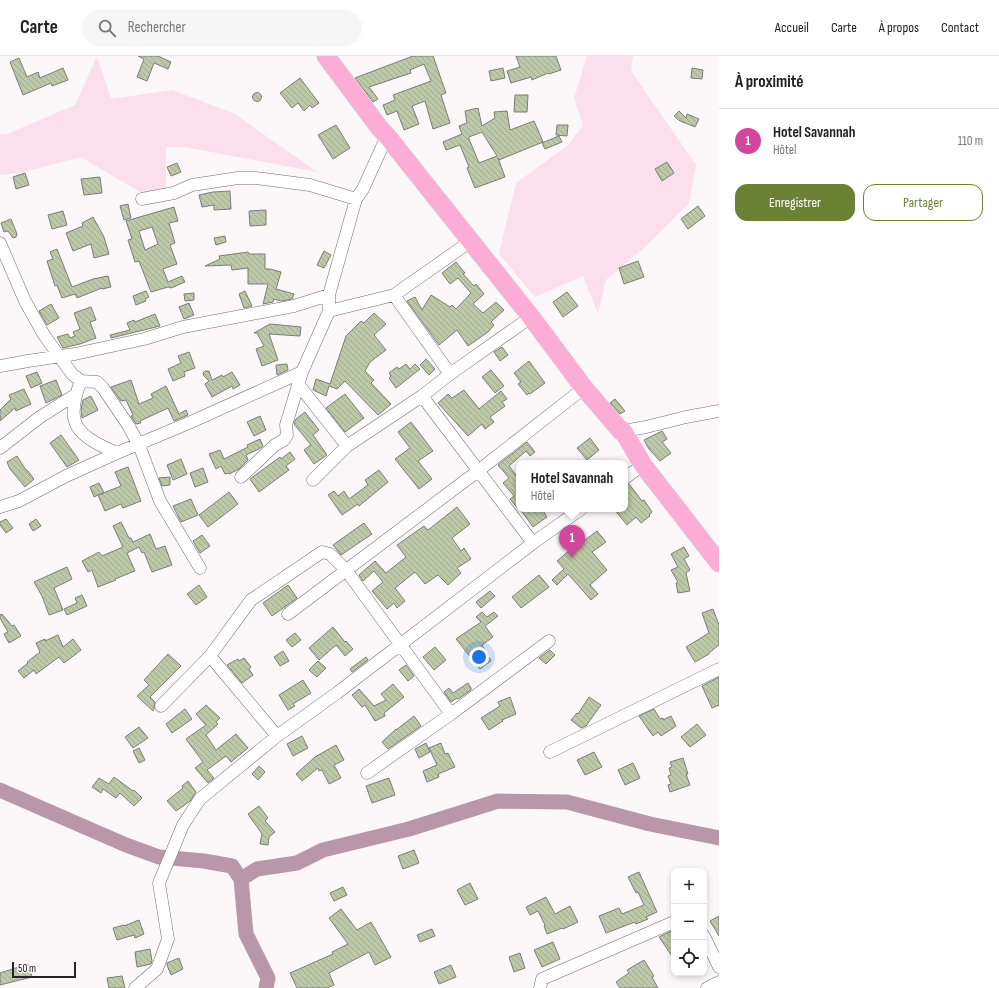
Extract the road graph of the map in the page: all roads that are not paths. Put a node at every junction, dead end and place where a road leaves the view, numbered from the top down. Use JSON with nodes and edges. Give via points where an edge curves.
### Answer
{"nodes":[{"id":1,"x":326,"y":56,"type":"edge"},
{"id":2,"x":387,"y":136,"type":"junction"},
{"id":3,"x":142,"y":199,"type":"dead end"},
{"id":4,"x":356,"y":199,"type":"junction"},
{"id":5,"x":471,"y":241,"type":"junction"},
{"id":6,"x":0,"y":243,"type":"edge"},
{"id":7,"x":329,"y":295,"type":"junction"},
{"id":8,"x":394,"y":296,"type":"junction"},
{"id":9,"x":329,"y":311,"type":"junction"},
{"id":10,"x":531,"y":317,"type":"junction"},
{"id":11,"x":59,"y":356,"type":"junction"},
{"id":12,"x":0,"y":366,"type":"edge"},
{"id":13,"x":302,"y":372,"type":"junction"},
{"id":14,"x":450,"y":374,"type":"junction"},
{"id":15,"x":81,"y":381,"type":"junction"},
{"id":16,"x":298,"y":384,"type":"junction"},
{"id":17,"x":584,"y":388,"type":"junction"},
{"id":18,"x":75,"y":395,"type":"junction"},
{"id":19,"x":422,"y":396,"type":"junction"},
{"id":20,"x":719,"y":411,"type":"edge"},
{"id":21,"x":623,"y":431,"type":"junction"},
{"id":22,"x":139,"y":445,"type":"junction"},
{"id":23,"x":347,"y":446,"type":"junction"},
{"id":24,"x":0,"y":448,"type":"edge"},
{"id":25,"x":117,"y":453,"type":"junction"},
{"id":26,"x":643,"y":465,"type":"junction"},
{"id":27,"x":478,"y":471,"type":"junction"},
{"id":28,"x":628,"y":476,"type":"edge"},
{"id":29,"x":241,"y":477,"type":"dead end"},
{"id":30,"x":313,"y":480,"type":"dead end"},
{"id":31,"x":0,"y":507,"type":"edge"},
{"id":32,"x":577,"y":512,"type":"edge"},
{"id":33,"x":533,"y":543,"type":"junction"},
{"id":34,"x":719,"y":563,"type":"edge"},
{"id":35,"x":200,"y":568,"type":"dead end"},
{"id":36,"x":346,"y":570,"type":"junction"},
{"id":37,"x":288,"y":614,"type":"dead end"},
{"id":38,"x":549,"y":641,"type":"dead end"},
{"id":39,"x":402,"y":645,"type":"junction"},
{"id":40,"x":210,"y":656,"type":"junction"},
{"id":41,"x":719,"y":669,"type":"edge"},
{"id":42,"x":161,"y":706,"type":"dead end"},
{"id":43,"x":451,"y":714,"type":"junction"},
{"id":44,"x":277,"y":736,"type":"junction"},
{"id":45,"x":550,"y":752,"type":"dead end"},
{"id":46,"x":367,"y":773,"type":"dead end"},
{"id":47,"x":671,"y":923,"type":"edge"},
{"id":48,"x":706,"y":940,"type":"edge"},
{"id":49,"x":719,"y":967,"type":"edge"},
{"id":50,"x":719,"y":982,"type":"edge"},
{"id":51,"x":543,"y":985,"type":"edge"},
{"id":52,"x":135,"y":988,"type":"edge"},
{"id":53,"x":707,"y":988,"type":"edge"}],
"edges":[{"from":1,"to":2,"type":"highway"},
{"from":2,"to":4,"type":"street"},
{"from":2,"to":5,"type":"highway"},
{"from":3,"to":4,"type":"street","via":[[174,193],[192,185],[256,178],[310,185]]},
{"from":4,"to":7,"type":"street"},
{"from":5,"to":8,"type":"street"},
{"from":5,"to":10,"type":"highway"},
{"from":6,"to":11,"type":"street","via":[[25,301],[44,336]]},
{"from":7,"to":9,"type":"street"},
{"from":7,"to":11,"type":"street","via":[[294,306],[183,327],[144,339]]},
{"from":8,"to":9,"type":"street"},
{"from":8,"to":14,"type":"street"},
{"from":9,"to":13,"type":"street"},
{"from":10,"to":14,"type":"street"},
{"from":10,"to":17,"type":"highway"},
{"from":11,"to":12,"type":"street"},
{"from":11,"to":15,"type":"street","via":[[72,374]]},
{"from":13,"to":16,"type":"street"},
{"from":13,"to":22,"type":"street"},
{"from":14,"to":19,"type":"street"},
{"from":15,"to":18,"type":"street"},
{"from":15,"to":22,"type":"street","via":[[97,382],[103,388]]},
{"from":16,"to":23,"type":"street"},
{"from":16,"to":29,"type":"street","via":[[284,440],[275,445]]},
{"from":17,"to":21,"type":"highway"},
{"from":17,"to":27,"type":"street"},
{"from":18,"to":24,"type":"street","via":[[40,417]]},
{"from":18,"to":25,"type":"street","via":[[77,428],[84,436]]},
{"from":19,"to":23,"type":"street"},
{"from":19,"to":27,"type":"street"},
{"from":20,"to":21,"type":"street"},
{"from":21,"to":26,"type":"highway"},
{"from":22,"to":25,"type":"street"},
{"from":22,"to":35,"type":"street","via":[[160,501]]},
{"from":23,"to":30,"type":"street"},
{"from":25,"to":31,"type":"street","via":[[19,501]]},
{"from":26,"to":28,"type":"street"},
{"from":26,"to":34,"type":"highway"},
{"from":27,"to":33,"type":"street"},
{"from":27,"to":36,"type":"street"},
{"from":32,"to":33,"type":"street"},
{"from":33,"to":39,"type":"street"},
{"from":36,"to":37,"type":"street"},
{"from":36,"to":39,"type":"street"},
{"from":36,"to":40,"type":"street","via":[[330,554],[322,552],[310,559],[250,600]]},
{"from":38,"to":43,"type":"street"},
{"from":39,"to":43,"type":"street"},
{"from":39,"to":44,"type":"street"},
{"from":40,"to":42,"type":"street"},
{"from":40,"to":44,"type":"street"},
{"from":41,"to":45,"type":"street"},
{"from":43,"to":46,"type":"street"},
{"from":44,"to":52,"type":"street","via":[[200,800],[183,825],[159,883],[168,939],[157,969]]},
{"from":47,"to":51,"type":"street"},
{"from":48,"to":49,"type":"street"},
{"from":50,"to":53,"type":"street"}]}
